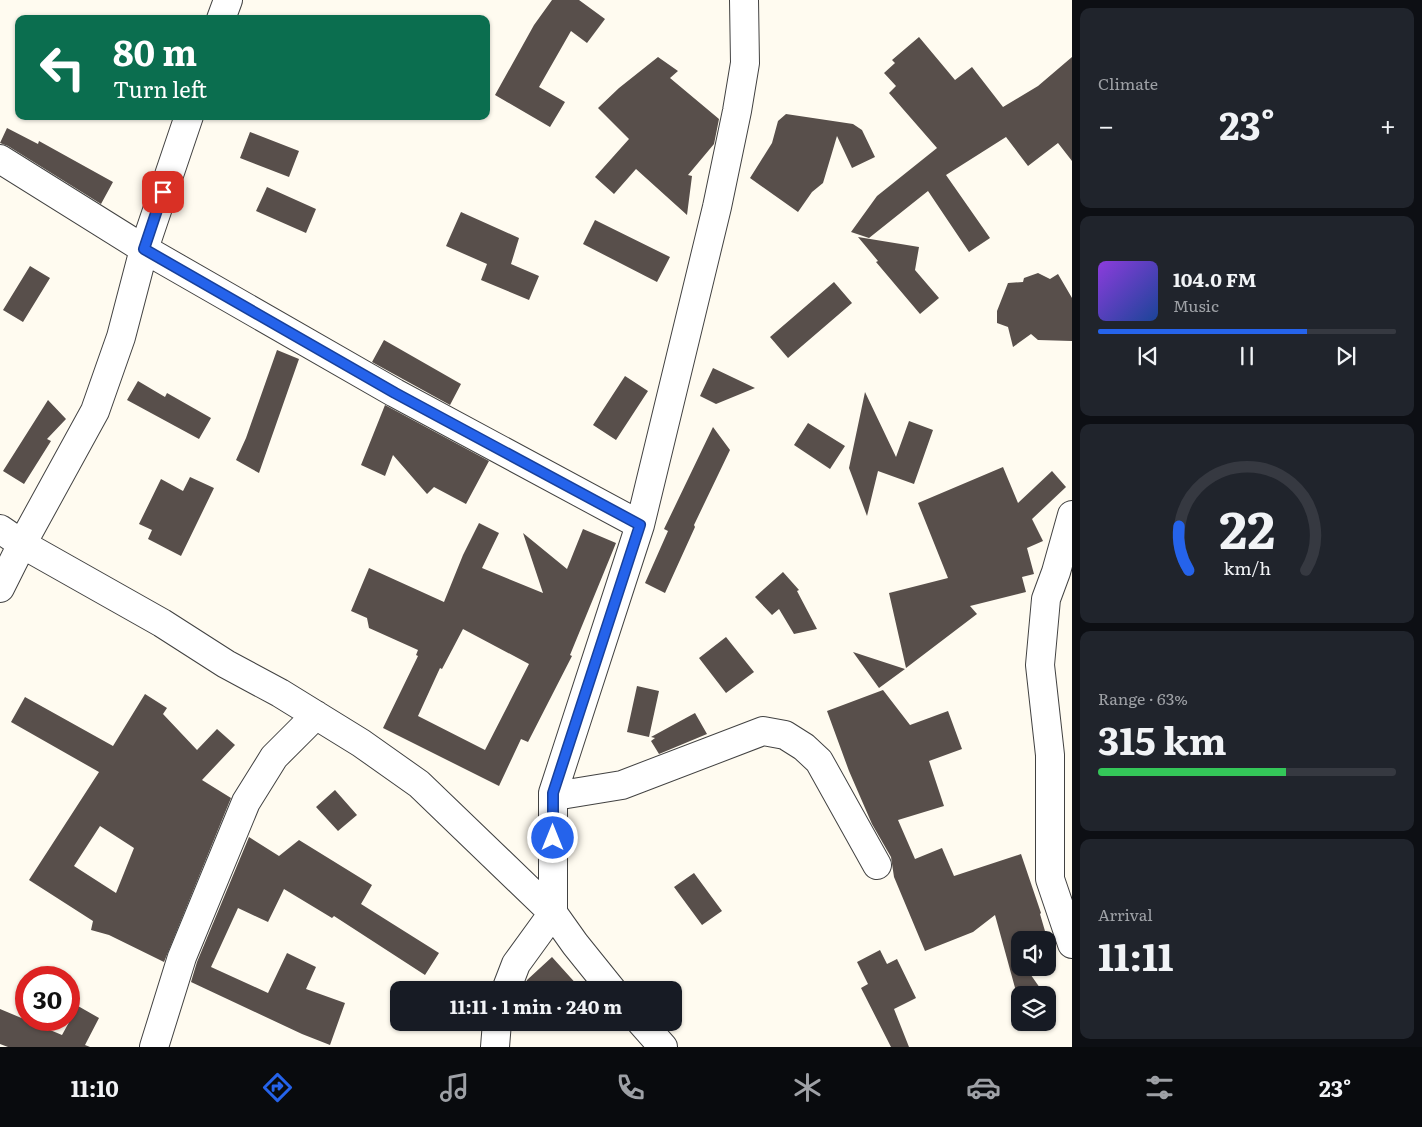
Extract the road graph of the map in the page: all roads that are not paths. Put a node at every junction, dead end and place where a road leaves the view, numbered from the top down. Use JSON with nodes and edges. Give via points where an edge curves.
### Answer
{"nodes":[{"id":1,"x":228,"y":0,"type":"edge"},
{"id":2,"x":744,"y":0,"type":"edge"},
{"id":3,"x":223,"y":15,"type":"edge"},
{"id":4,"x":188,"y":120,"type":"edge"},
{"id":5,"x":0,"y":159,"type":"edge"},
{"id":6,"x":144,"y":249,"type":"junction"},
{"id":7,"x":1072,"y":515,"type":"edge"},
{"id":8,"x":640,"y":525,"type":"junction"},
{"id":9,"x":11,"y":536,"type":"edge"},
{"id":10,"x":1064,"y":570,"type":"edge"},
{"id":11,"x":0,"y":588,"type":"edge"},
{"id":12,"x":316,"y":715,"type":"junction"},
{"id":13,"x":553,"y":793,"type":"junction"},
{"id":14,"x":878,"y":865,"type":"dead end"},
{"id":15,"x":553,"y":913,"type":"junction"},
{"id":16,"x":1072,"y":944,"type":"edge"},
{"id":17,"x":509,"y":981,"type":"edge"},
{"id":18,"x":605,"y":981,"type":"edge"},
{"id":19,"x":496,"y":1031,"type":"edge"},
{"id":20,"x":649,"y":1031,"type":"edge"},
{"id":21,"x":154,"y":1047,"type":"edge"},
{"id":22,"x":495,"y":1047,"type":"edge"},
{"id":23,"x":663,"y":1047,"type":"edge"}],
"edges":[{"from":1,"to":3,"type":"street"},
{"from":2,"to":8,"type":"street","via":[[745,63],[737,111]]},
{"from":4,"to":6,"type":"street"},
{"from":5,"to":6,"type":"street"},
{"from":6,"to":8,"type":"street","via":[[395,393]]},
{"from":6,"to":9,"type":"street","via":[[121,337],[95,411]]},
{"from":7,"to":10,"type":"street"},
{"from":8,"to":13,"type":"street"},
{"from":9,"to":11,"type":"street"},
{"from":9,"to":12,"type":"street"},
{"from":10,"to":16,"type":"street","via":[[1046,599],[1040,666],[1050,755],[1050,879]]},
{"from":12,"to":15,"type":"street","via":[[419,784]]},
{"from":12,"to":21,"type":"street","via":[[274,757],[246,802],[182,957]]},
{"from":13,"to":14,"type":"street","via":[[567,794],[622,785],[763,731],[785,735],[819,761]]},
{"from":13,"to":15,"type":"street"},
{"from":15,"to":17,"type":"street","via":[[516,964]]},
{"from":15,"to":18,"type":"street"},
{"from":19,"to":22,"type":"street"},
{"from":20,"to":23,"type":"street"}]}
